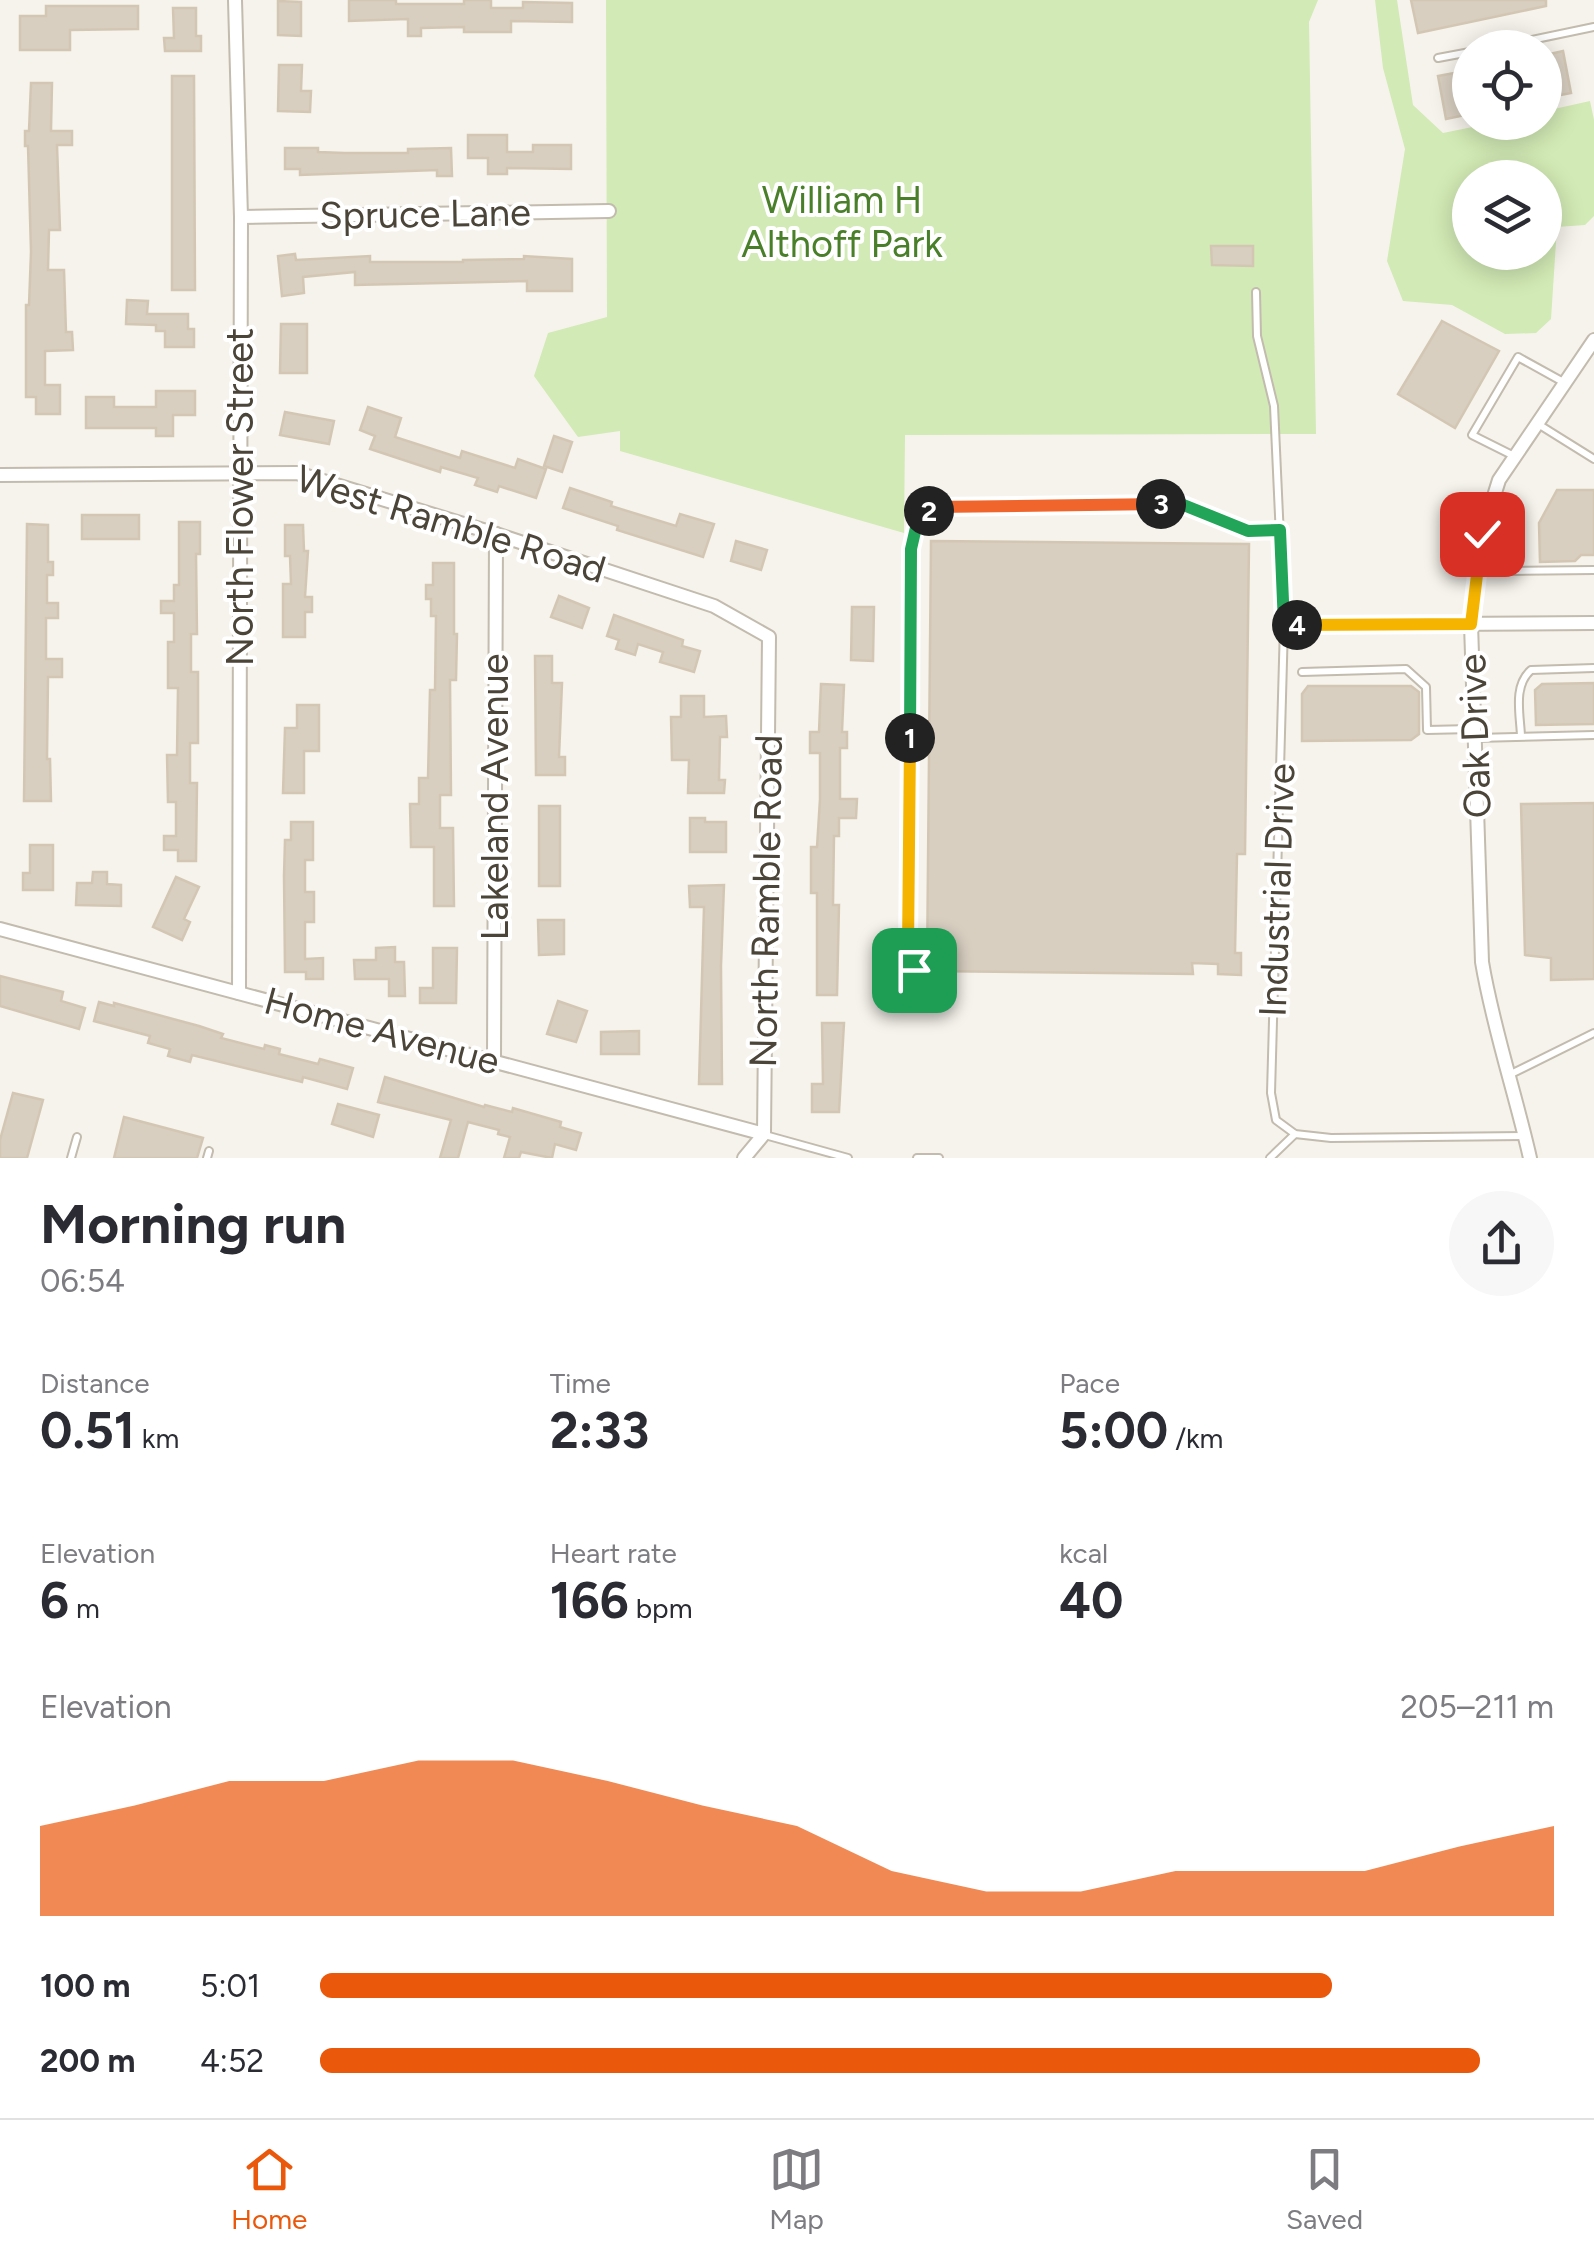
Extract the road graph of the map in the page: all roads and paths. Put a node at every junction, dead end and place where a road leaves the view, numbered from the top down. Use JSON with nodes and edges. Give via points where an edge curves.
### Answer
{"nodes":[{"id":1,"x":235,"y":0,"type":"edge"},
{"id":2,"x":1594,"y":27,"type":"edge"},
{"id":3,"x":1562,"y":34,"type":"edge"},
{"id":4,"x":1452,"y":55,"type":"edge"},
{"id":5,"x":1438,"y":58,"type":"dead end"},
{"id":6,"x":608,"y":211,"type":"dead end"},
{"id":7,"x":241,"y":217,"type":"junction"},
{"id":8,"x":1256,"y":292,"type":"dead end"},
{"id":9,"x":1594,"y":340,"type":"edge"},
{"id":10,"x":1565,"y":383,"type":"junction"},
{"id":11,"x":1538,"y":424,"type":"junction"},
{"id":12,"x":1515,"y":457,"type":"junction"},
{"id":13,"x":1594,"y":459,"type":"edge"},
{"id":14,"x":239,"y":473,"type":"junction"},
{"id":15,"x":0,"y":475,"type":"edge"},
{"id":16,"x":1280,"y":530,"type":"junction"},
{"id":17,"x":496,"y":534,"type":"junction"},
{"id":18,"x":1594,"y":570,"type":"edge"},
{"id":19,"x":1512,"y":571,"type":"dead end"},
{"id":20,"x":1594,"y":623,"type":"edge"},
{"id":21,"x":1471,"y":624,"type":"junction"},
{"id":22,"x":1284,"y":625,"type":"junction"},
{"id":23,"x":769,"y":638,"type":"joint"},
{"id":24,"x":1594,"y":668,"type":"edge"},
{"id":25,"x":1302,"y":672,"type":"dead end"},
{"id":26,"x":1475,"y":733,"type":"junction"},
{"id":27,"x":1594,"y":735,"type":"edge"},
{"id":28,"x":1521,"y":736,"type":"junction"},
{"id":29,"x":0,"y":929,"type":"edge"},
{"id":30,"x":929,"y":980,"type":"dead end"},
{"id":31,"x":239,"y":994,"type":"junction"},
{"id":32,"x":1594,"y":1033,"type":"edge"},
{"id":33,"x":494,"y":1060,"type":"junction"},
{"id":34,"x":1511,"y":1074,"type":"junction"},
{"id":35,"x":764,"y":1134,"type":"junction"},
{"id":36,"x":1296,"y":1134,"type":"junction"},
{"id":37,"x":1525,"y":1136,"type":"junction"},
{"id":38,"x":77,"y":1137,"type":"dead end"},
{"id":39,"x":71,"y":1158,"type":"edge"},
{"id":40,"x":744,"y":1158,"type":"edge"},
{"id":41,"x":848,"y":1158,"type":"edge"},
{"id":42,"x":917,"y":1158,"type":"edge"},
{"id":43,"x":939,"y":1158,"type":"edge"},
{"id":44,"x":1270,"y":1158,"type":"edge"},
{"id":45,"x":1530,"y":1158,"type":"edge"}],
"edges":[{"from":1,"to":7,"type":"street","name":"North Flower Street"},
{"from":2,"to":3,"type":"lane"},
{"from":4,"to":5,"type":"lane"},
{"from":6,"to":7,"type":"street","name":"Spruce Lane"},
{"from":7,"to":14,"type":"street","name":"North Flower Street"},
{"from":8,"to":16,"type":"lane","name":"Industrial Drive","via":[[1257,336],[1274,406]]},
{"from":9,"to":10,"type":"street","name":"Oak Drive"},
{"from":10,"to":11,"type":"street","name":"Oak Drive"},
{"from":10,"to":12,"type":"lane","via":[[1518,357],[1472,435]]},
{"from":11,"to":12,"type":"street","name":"Oak Drive"},
{"from":11,"to":13,"type":"lane"},
{"from":12,"to":21,"type":"street","name":"Oak Drive","via":[[1499,480],[1482,534]]},
{"from":14,"to":15,"type":"street","name":"West Ramble Road"},
{"from":14,"to":17,"type":"street","name":"West Ramble Road","via":[[298,473]]},
{"from":14,"to":31,"type":"street","name":"North Flower Street"},
{"from":16,"to":22,"type":"lane","name":"Industrial Drive"},
{"from":16,"to":30,"type":"lane","via":[[1248,531],[1181,504],[934,507],[917,523],[911,549],[908,951],[914,970]]},
{"from":17,"to":23,"type":"street","name":"West Ramble Road","via":[[714,606]]},
{"from":17,"to":33,"type":"street","name":"Lakeland Avenue"},
{"from":18,"to":19,"type":"lane"},
{"from":20,"to":21,"type":"street"},
{"from":21,"to":22,"type":"street"},
{"from":21,"to":26,"type":"street","name":"Oak Drive"},
{"from":22,"to":36,"type":"lane","name":"Industrial Drive","via":[[1271,1093],[1276,1120]]},
{"from":23,"to":35,"type":"street","name":"North Ramble Road"},
{"from":24,"to":28,"type":"lane","via":[[1526,673],[1519,689]]},
{"from":25,"to":26,"type":"lane","via":[[1406,669],[1426,686],[1427,730]]},
{"from":26,"to":28,"type":"lane"},
{"from":26,"to":34,"type":"street","name":"Oak Drive","via":[[1482,962]]},
{"from":27,"to":28,"type":"lane"},
{"from":29,"to":31,"type":"street","name":"Home Avenue"},
{"from":31,"to":33,"type":"street","name":"Home Avenue"},
{"from":32,"to":34,"type":"lane"},
{"from":33,"to":35,"type":"street","name":"Home Avenue"},
{"from":34,"to":37,"type":"street","name":"Oak Drive"},
{"from":35,"to":40,"type":"street"},
{"from":35,"to":41,"type":"lane"},
{"from":36,"to":37,"type":"lane"},
{"from":36,"to":44,"type":"lane"},
{"from":37,"to":45,"type":"street","name":"Oak Drive"},
{"from":38,"to":39,"type":"lane"},
{"from":42,"to":43,"type":"lane"}]}
